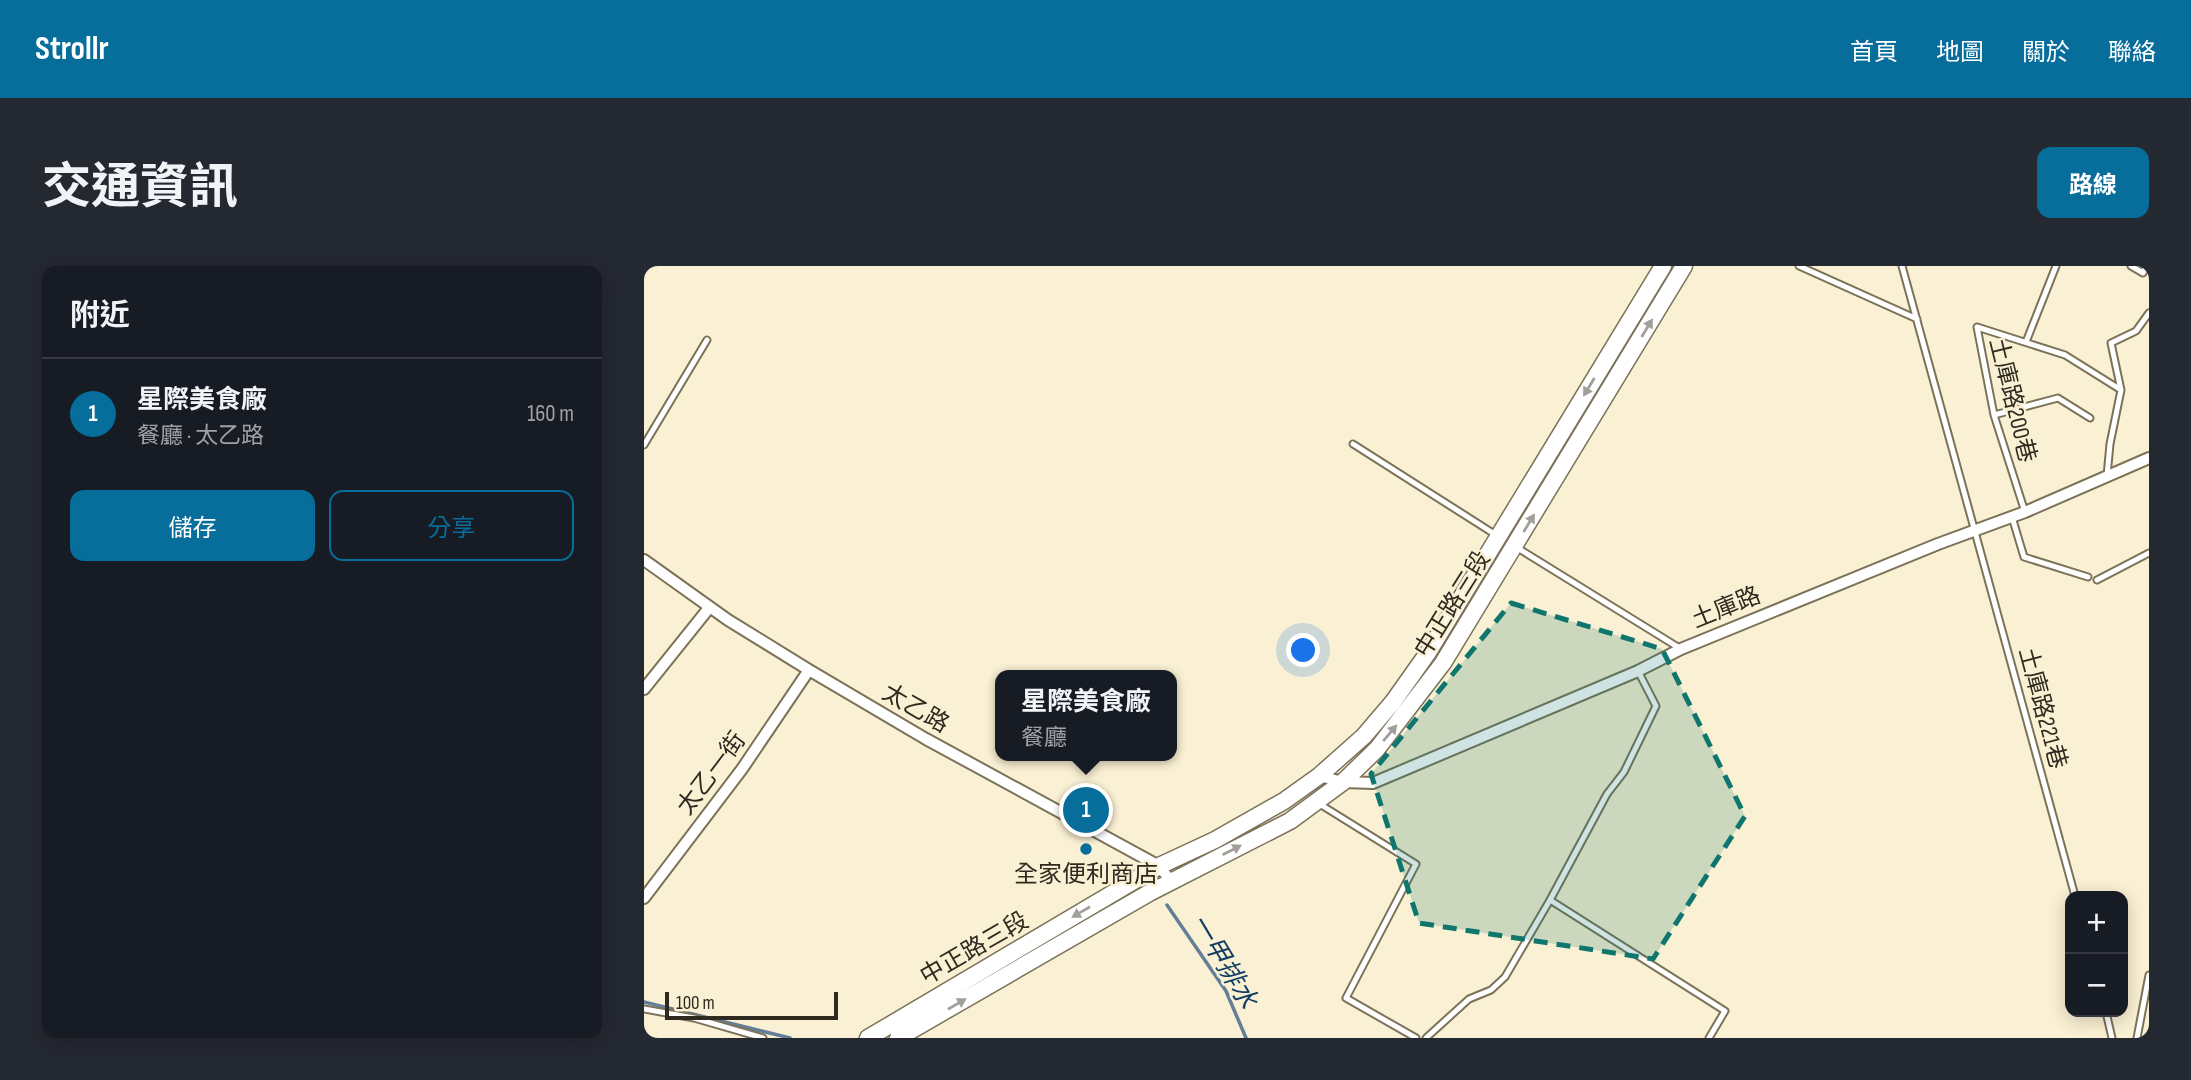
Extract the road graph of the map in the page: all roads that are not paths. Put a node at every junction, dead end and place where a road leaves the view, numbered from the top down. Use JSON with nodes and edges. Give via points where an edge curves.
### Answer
{"nodes":[{"id":1,"x":1663,"y":266,"type":"edge"},
{"id":2,"x":1684,"y":266,"type":"edge"},
{"id":3,"x":1799,"y":266,"type":"edge"},
{"id":4,"x":1902,"y":266,"type":"edge"},
{"id":5,"x":2056,"y":266,"type":"edge"},
{"id":6,"x":2130,"y":266,"type":"edge"},
{"id":7,"x":2146,"y":266,"type":"edge"},
{"id":8,"x":2149,"y":313,"type":"edge"},
{"id":9,"x":1917,"y":319,"type":"junction"},
{"id":10,"x":706,"y":340,"type":"dead end"},
{"id":11,"x":2026,"y":342,"type":"junction"},
{"id":12,"x":2121,"y":390,"type":"junction"},
{"id":13,"x":1994,"y":415,"type":"junction"},
{"id":14,"x":2090,"y":418,"type":"dead end"},
{"id":15,"x":1353,"y":444,"type":"dead end"},
{"id":16,"x":644,"y":445,"type":"edge"},
{"id":17,"x":2148,"y":461,"type":"edge"},
{"id":18,"x":2107,"y":475,"type":"junction"},
{"id":19,"x":2025,"y":512,"type":"junction"},
{"id":20,"x":2012,"y":517,"type":"junction"},
{"id":21,"x":1976,"y":530,"type":"junction"},
{"id":22,"x":1498,"y":537,"type":"junction"},
{"id":23,"x":1515,"y":547,"type":"junction"},
{"id":24,"x":2149,"y":553,"type":"edge"},
{"id":25,"x":644,"y":561,"type":"edge"},
{"id":26,"x":2088,"y":577,"type":"dead end"},
{"id":27,"x":2097,"y":580,"type":"dead end"},
{"id":28,"x":709,"y":608,"type":"junction"},
{"id":29,"x":1681,"y":649,"type":"junction"},
{"id":30,"x":809,"y":670,"type":"junction"},
{"id":31,"x":1638,"y":671,"type":"junction"},
{"id":32,"x":644,"y":689,"type":"edge"},
{"id":33,"x":1319,"y":776,"type":"junction"},
{"id":34,"x":1343,"y":782,"type":"junction"},
{"id":35,"x":1317,"y":802,"type":"junction"},
{"id":36,"x":1159,"y":866,"type":"junction"},
{"id":37,"x":1171,"y":881,"type":"junction"},
{"id":38,"x":2075,"y":891,"type":"edge"},
{"id":39,"x":644,"y":898,"type":"edge"},
{"id":40,"x":1550,"y":900,"type":"junction"},
{"id":41,"x":2149,"y":975,"type":"edge"},
{"id":42,"x":644,"y":1009,"type":"edge"},
{"id":43,"x":2107,"y":1017,"type":"edge"},
{"id":44,"x":763,"y":1038,"type":"edge"},
{"id":45,"x":868,"y":1038,"type":"edge"},
{"id":46,"x":898,"y":1038,"type":"edge"},
{"id":47,"x":1416,"y":1038,"type":"edge"},
{"id":48,"x":1426,"y":1038,"type":"edge"},
{"id":49,"x":1709,"y":1038,"type":"edge"},
{"id":50,"x":2112,"y":1038,"type":"edge"},
{"id":51,"x":2137,"y":1038,"type":"edge"}],
"edges":[{"from":1,"to":22,"type":"main road","name":"中正路三段","one_way":true},
{"from":23,"to":2,"type":"main road","name":"中正路三段","one_way":true},
{"from":3,"to":9,"type":"lane"},
{"from":4,"to":9,"type":"lane"},
{"from":5,"to":11,"type":"lane"},
{"from":6,"to":7,"type":"lane","via":[[2143,273]]},
{"from":8,"to":12,"type":"lane","via":[[2136,331],[2111,343]]},
{"from":9,"to":21,"type":"lane"},
{"from":10,"to":16,"type":"lane"},
{"from":11,"to":12,"type":"lane","name":"土庫路200巷","via":[[2065,355]]},
{"from":11,"to":13,"type":"lane","name":"土庫路200巷","via":[[1977,327]]},
{"from":12,"to":18,"type":"lane"},
{"from":13,"to":14,"type":"lane","via":[[2058,398]]},
{"from":13,"to":19,"type":"lane","name":"土庫路200巷"},
{"from":15,"to":22,"type":"lane"},
{"from":17,"to":18,"type":"street","name":"土庫路"},
{"from":18,"to":19,"type":"street","name":"土庫路"},
{"from":19,"to":20,"type":"street","name":"土庫路"},
{"from":20,"to":21,"type":"street","name":"土庫路"},
{"from":20,"to":26,"type":"lane","via":[[2024,557]]},
{"from":21,"to":29,"type":"street","name":"土庫路"},
{"from":21,"to":38,"type":"lane","name":"土庫路221巷"},
{"from":22,"to":23,"type":"lane"},
{"from":22,"to":33,"type":"main road","name":"中正路三段","via":[[1393,702],[1364,736]]},
{"from":23,"to":29,"type":"lane"},
{"from":34,"to":23,"type":"main road","name":"中正路三段","one_way":true,"via":[[1408,711]]},
{"from":24,"to":27,"type":"lane"},
{"from":25,"to":28,"type":"street","name":"太乙路"},
{"from":28,"to":30,"type":"street","name":"太乙路"},
{"from":28,"to":32,"type":"street"},
{"from":29,"to":31,"type":"street","name":"土庫路"},
{"from":30,"to":36,"type":"street","name":"太乙路"},
{"from":30,"to":39,"type":"street","name":"太乙一街","via":[[743,769]]},
{"from":31,"to":34,"type":"street","name":"土庫路","via":[[1373,783]]},
{"from":31,"to":40,"type":"lane","via":[[1656,706],[1624,772],[1607,794]]},
{"from":33,"to":34,"type":"street","name":"土庫路"},
{"from":33,"to":36,"type":"main road","name":"中正路三段","via":[[1272,808]]},
{"from":34,"to":35,"type":"main road","name":"中正路三段"},
{"from":37,"to":35,"type":"main road","name":"中正路三段","one_way":true,"via":[[1290,821]]},
{"from":35,"to":47,"type":"lane","via":[[1416,864],[1346,998]]},
{"from":36,"to":37,"type":"street","name":"太乙路"},
{"from":36,"to":45,"type":"main road","name":"中正路三段","one_way":true},
{"from":46,"to":37,"type":"main road","name":"中正路三段","one_way":true},
{"from":40,"to":48,"type":"lane","via":[[1505,977],[1491,990],[1469,999]]},
{"from":40,"to":49,"type":"lane","via":[[1725,1011]]},
{"from":41,"to":51,"type":"lane"},
{"from":42,"to":44,"type":"lane"},
{"from":43,"to":50,"type":"lane"}]}
